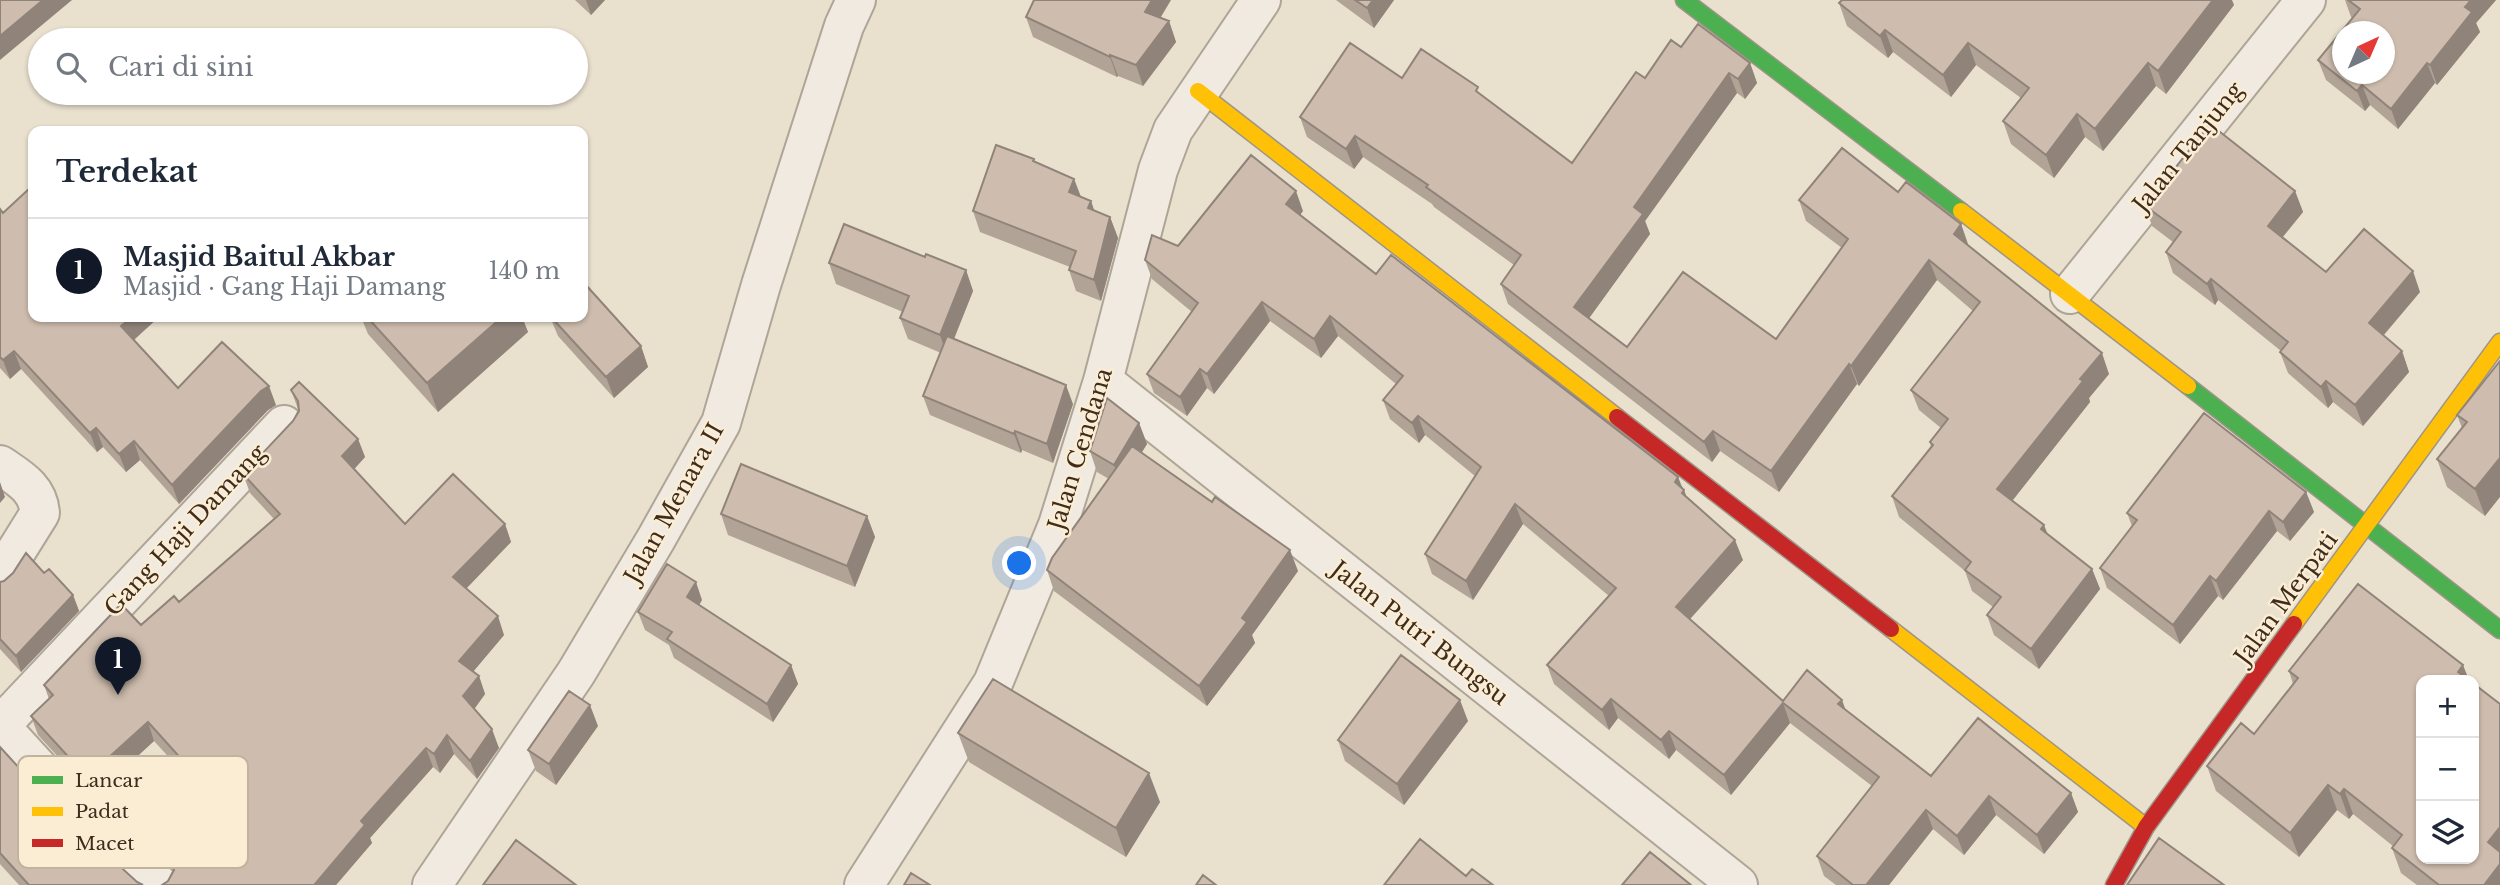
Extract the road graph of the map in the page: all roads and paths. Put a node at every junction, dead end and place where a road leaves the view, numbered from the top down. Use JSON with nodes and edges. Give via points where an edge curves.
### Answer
{"nodes":[{"id":1,"x":856,"y":0,"type":"edge"},
{"id":2,"x":1261,"y":0,"type":"edge"},
{"id":3,"x":1684,"y":0,"type":"edge"},
{"id":4,"x":2292,"y":5,"type":"edge"},
{"id":5,"x":1198,"y":91,"type":"junction"},
{"id":6,"x":2070,"y":294,"type":"junction"},
{"id":7,"x":2500,"y":342,"type":"edge"},
{"id":8,"x":1103,"y":381,"type":"junction"},
{"id":9,"x":284,"y":425,"type":"dead end"},
{"id":10,"x":0,"y":465,"type":"edge"},
{"id":11,"x":2368,"y":526,"type":"junction"},
{"id":12,"x":0,"y":577,"type":"edge"},
{"id":13,"x":2500,"y":630,"type":"edge"},
{"id":14,"x":0,"y":726,"type":"edge"},
{"id":15,"x":27,"y":756,"type":"edge"},
{"id":16,"x":2146,"y":827,"type":"junction"},
{"id":17,"x":140,"y":868,"type":"edge"},
{"id":18,"x":159,"y":885,"type":"edge"},
{"id":19,"x":432,"y":885,"type":"edge"},
{"id":20,"x":864,"y":885,"type":"edge"},
{"id":21,"x":1738,"y":885,"type":"edge"},
{"id":22,"x":2113,"y":885,"type":"edge"}],
"edges":[{"from":1,"to":19,"type":"street","name":"Jalan Menara II","via":[[844,26],[721,422],[576,673]]},
{"from":2,"to":5,"type":"street","name":"Jalan Cendana"},
{"from":3,"to":6,"type":"street"},
{"from":4,"to":6,"type":"street","name":"Jalan Tanjung"},
{"from":5,"to":8,"type":"street","name":"Jalan Cendana","via":[[1173,130],[1158,170]]},
{"from":5,"to":16,"type":"street"},
{"from":6,"to":11,"type":"street"},
{"from":7,"to":11,"type":"street","name":"Jalan Merpati"},
{"from":8,"to":20,"type":"street","name":"Jalan Cendana","via":[[1059,524],[993,683]]},
{"from":8,"to":21,"type":"street","name":"Jalan Putri Bungsu"},
{"from":9,"to":14,"type":"street","name":"Gang Haji Damang"},
{"from":10,"to":12,"type":"street","via":[[30,486],[40,513]]},
{"from":11,"to":13,"type":"street"},
{"from":11,"to":16,"type":"street","name":"Jalan Merpati"},
{"from":14,"to":15,"type":"street"},
{"from":16,"to":22,"type":"street","name":"Jalan Merpati"},
{"from":17,"to":18,"type":"street"}]}
